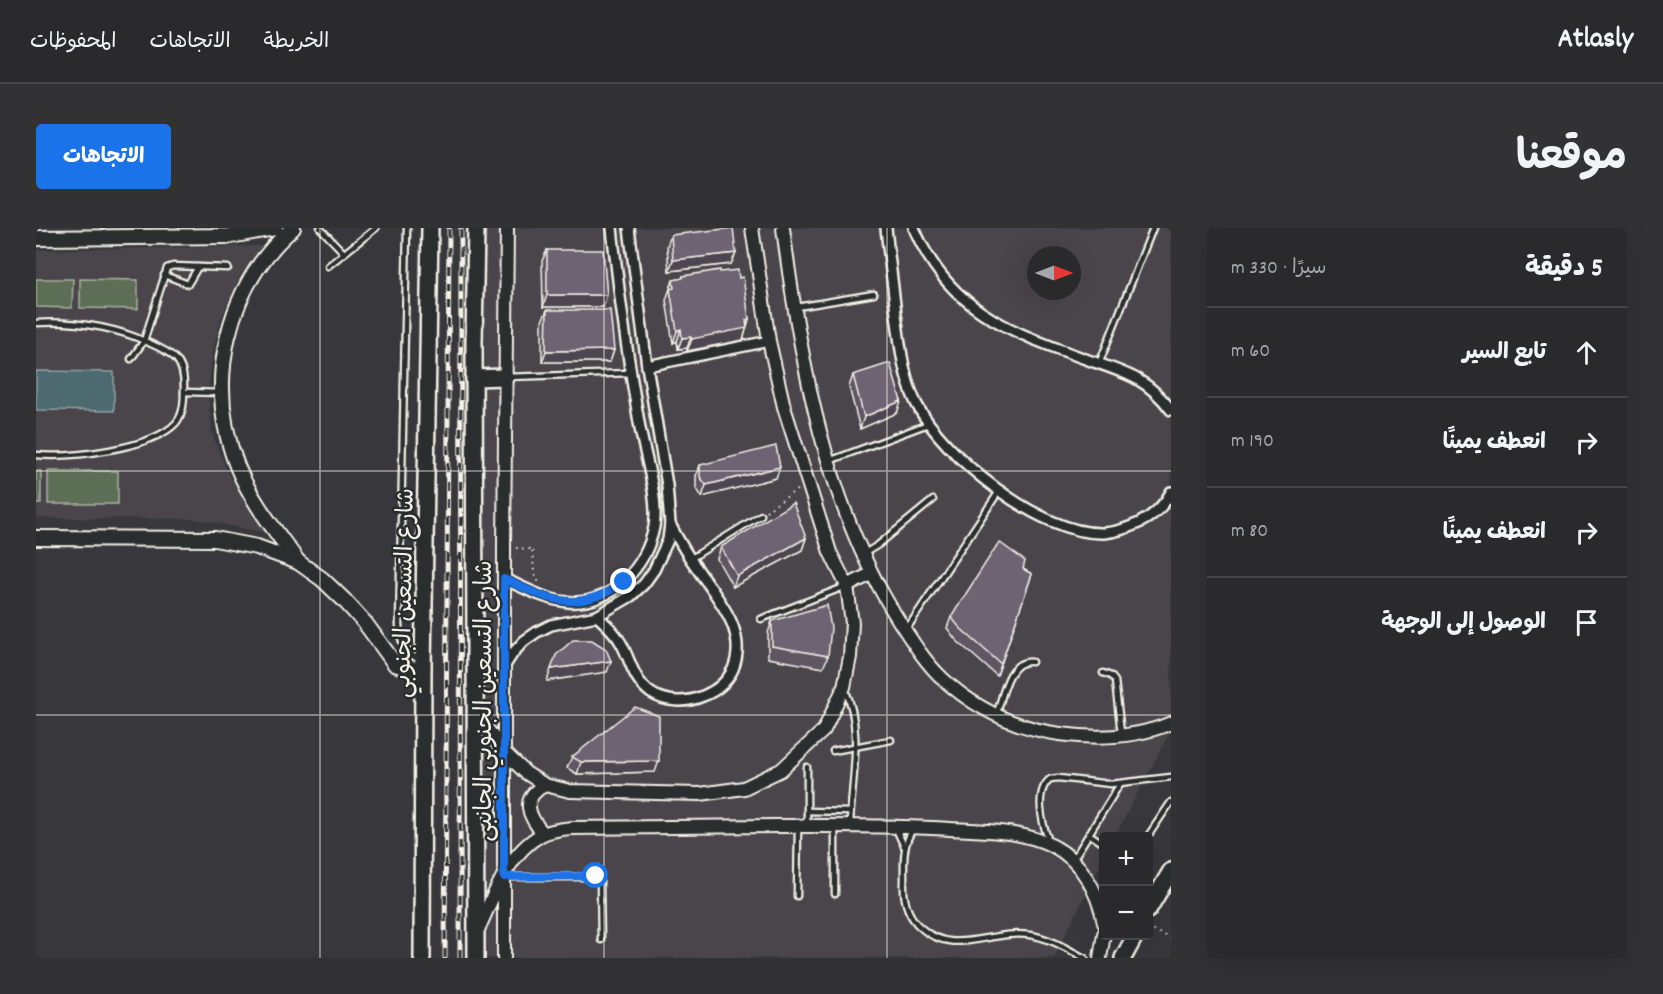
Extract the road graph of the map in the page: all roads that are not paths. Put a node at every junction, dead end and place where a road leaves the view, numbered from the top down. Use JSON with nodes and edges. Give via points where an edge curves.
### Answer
{"nodes":[{"id":1,"x":293,"y":228,"type":"edge"},
{"id":2,"x":320,"y":228,"type":"edge"},
{"id":3,"x":376,"y":228,"type":"edge"},
{"id":4,"x":407,"y":228,"type":"edge"},
{"id":5,"x":430,"y":228,"type":"edge"},
{"id":6,"x":476,"y":228,"type":"edge"},
{"id":7,"x":507,"y":228,"type":"edge"},
{"id":8,"x":612,"y":228,"type":"edge"},
{"id":9,"x":629,"y":228,"type":"edge"},
{"id":10,"x":752,"y":228,"type":"edge"},
{"id":11,"x":783,"y":228,"type":"edge"},
{"id":12,"x":886,"y":228,"type":"edge"},
{"id":13,"x":914,"y":228,"type":"edge"},
{"id":14,"x":1153,"y":228,"type":"edge"},
{"id":15,"x":271,"y":229,"type":"edge"},
{"id":16,"x":36,"y":238,"type":"edge"},
{"id":17,"x":275,"y":245,"type":"junction"},
{"id":18,"x":344,"y":253,"type":"junction"},
{"id":19,"x":328,"y":266,"type":"dead end"},
{"id":20,"x":198,"y":267,"type":"junction"},
{"id":21,"x":228,"y":268,"type":"dead end"},
{"id":22,"x":164,"y":275,"type":"junction"},
{"id":23,"x":874,"y":294,"type":"dead end"},
{"id":24,"x":796,"y":308,"type":"junction"},
{"id":25,"x":36,"y":322,"type":"edge"},
{"id":26,"x":144,"y":341,"type":"junction"},
{"id":27,"x":769,"y":341,"type":"junction"},
{"id":28,"x":131,"y":359,"type":"dead end"},
{"id":29,"x":1099,"y":364,"type":"junction"},
{"id":30,"x":647,"y":366,"type":"junction"},
{"id":31,"x":631,"y":373,"type":"junction"},
{"id":32,"x":505,"y":377,"type":"junction"},
{"id":33,"x":474,"y":378,"type":"junction"},
{"id":34,"x":184,"y":392,"type":"junction"},
{"id":35,"x":222,"y":393,"type":"junction"},
{"id":36,"x":1171,"y":410,"type":"edge"},
{"id":37,"x":928,"y":424,"type":"junction"},
{"id":38,"x":658,"y":427,"type":"junction"},
{"id":39,"x":640,"y":430,"type":"junction"},
{"id":40,"x":36,"y":455,"type":"edge"},
{"id":41,"x":829,"y":461,"type":"junction"},
{"id":42,"x":1000,"y":490,"type":"junction"},
{"id":43,"x":1170,"y":496,"type":"edge"},
{"id":44,"x":933,"y":500,"type":"dead end"},
{"id":45,"x":761,"y":515,"type":"road end"},
{"id":46,"x":670,"y":524,"type":"junction"},
{"id":47,"x":276,"y":533,"type":"junction"},
{"id":48,"x":36,"y":538,"type":"edge"},
{"id":49,"x":257,"y":547,"type":"junction"},
{"id":50,"x":863,"y":555,"type":"junction"},
{"id":51,"x":690,"y":559,"type":"junction"},
{"id":52,"x":298,"y":562,"type":"junction"},
{"id":53,"x":872,"y":574,"type":"junction"},
{"id":54,"x":504,"y":579,"type":"junction"},
{"id":55,"x":847,"y":586,"type":"junction"},
{"id":56,"x":597,"y":616,"type":"junction"},
{"id":57,"x":762,"y":620,"type":"dead end"},
{"id":58,"x":906,"y":630,"type":"junction"},
{"id":59,"x":1032,"y":662,"type":"dead end"},
{"id":60,"x":423,"y":665,"type":"junction"},
{"id":61,"x":504,"y":667,"type":"junction"},
{"id":62,"x":1103,"y":673,"type":"dead end"},
{"id":63,"x":844,"y":687,"type":"junction"},
{"id":64,"x":474,"y":711,"type":"junction"},
{"id":65,"x":996,"y":715,"type":"junction"},
{"id":66,"x":1171,"y":723,"type":"edge"},
{"id":67,"x":1122,"y":736,"type":"junction"},
{"id":68,"x":891,"y":740,"type":"dead end"},
{"id":69,"x":855,"y":746,"type":"junction"},
{"id":70,"x":833,"y":751,"type":"dead end"},
{"id":71,"x":504,"y":752,"type":"junction"},
{"id":72,"x":807,"y":767,"type":"dead end"},
{"id":73,"x":1171,"y":777,"type":"edge"},
{"id":74,"x":1120,"y":784,"type":"junction"},
{"id":75,"x":545,"y":785,"type":"junction"},
{"id":76,"x":1171,"y":802,"type":"edge"},
{"id":77,"x":807,"y":811,"type":"junction"},
{"id":78,"x":850,"y":812,"type":"junction"},
{"id":79,"x":802,"y":826,"type":"junction"},
{"id":80,"x":835,"y":826,"type":"junction"},
{"id":81,"x":850,"y":826,"type":"junction"},
{"id":82,"x":895,"y":826,"type":"junction"},
{"id":83,"x":916,"y":826,"type":"junction"},
{"id":84,"x":1151,"y":832,"type":"edge"},
{"id":85,"x":543,"y":833,"type":"junction"},
{"id":86,"x":1089,"y":834,"type":"junction"},
{"id":87,"x":1099,"y":841,"type":"edge"},
{"id":88,"x":904,"y":846,"type":"junction"},
{"id":89,"x":1052,"y":846,"type":"junction"},
{"id":90,"x":1073,"y":860,"type":"junction"},
{"id":91,"x":1171,"y":871,"type":"edge"},
{"id":92,"x":504,"y":877,"type":"junction"},
{"id":93,"x":835,"y":894,"type":"dead end"},
{"id":94,"x":796,"y":896,"type":"dead end"},
{"id":95,"x":1153,"y":898,"type":"edge"},
{"id":96,"x":1099,"y":907,"type":"edge"},
{"id":97,"x":476,"y":936,"type":"junction"},
{"id":98,"x":601,"y":940,"type":"dead end"},
{"id":99,"x":1103,"y":940,"type":"edge"},
{"id":100,"x":1133,"y":940,"type":"edge"},
{"id":101,"x":422,"y":958,"type":"edge"},
{"id":102,"x":476,"y":958,"type":"edge"},
{"id":103,"x":504,"y":958,"type":"edge"},
{"id":104,"x":1085,"y":958,"type":"edge"},
{"id":105,"x":1100,"y":958,"type":"edge"},
{"id":106,"x":1124,"y":958,"type":"edge"}],
"edges":[{"from":1,"to":17,"type":"main road"},
{"from":2,"to":18,"type":"lane"},
{"from":3,"to":18,"type":"lane"},
{"from":4,"to":60,"type":"lane","via":[[399,625],[404,648]]},
{"from":5,"to":60,"type":"main road","name":"شارع التسعين الجنوبي"},
{"from":6,"to":33,"type":"main road"},
{"from":7,"to":32,"type":"street","name":"شارع التسعين الجنوبي الجانبى"},
{"from":8,"to":31,"type":"street"},
{"from":9,"to":30,"type":"street"},
{"from":10,"to":27,"type":"street"},
{"from":11,"to":24,"type":"street"},
{"from":12,"to":37,"type":"street","via":[[907,379]]},
{"from":13,"to":29,"type":"street","via":[[934,266],[976,309],[1028,338]]},
{"from":14,"to":29,"type":"lane"},
{"from":15,"to":16,"type":"main road","via":[[208,237]]},
{"from":15,"to":17,"type":"main road"},
{"from":17,"to":35,"type":"main road","via":[[251,276],[238,302],[224,356]]},
{"from":18,"to":19,"type":"lane"},
{"from":20,"to":21,"type":"lane"},
{"from":20,"to":22,"type":"lane","via":[[170,267]]},
{"from":20,"to":22,"type":"lane","via":[[188,285]]},
{"from":22,"to":26,"type":"lane"},
{"from":23,"to":24,"type":"lane"},
{"from":24,"to":41,"type":"street"},
{"from":25,"to":26,"type":"lane","via":[[97,325]]},
{"from":26,"to":28,"type":"lane"},
{"from":26,"to":34,"type":"lane","via":[[176,358],[183,373]]},
{"from":27,"to":30,"type":"street"},
{"from":27,"to":55,"type":"street","via":[[784,407],[830,552]]},
{"from":29,"to":36,"type":"street","via":[[1139,379],[1158,393]]},
{"from":30,"to":38,"type":"street"},
{"from":31,"to":32,"type":"lane"},
{"from":31,"to":39,"type":"street"},
{"from":32,"to":33,"type":"main road"},
{"from":32,"to":54,"type":"street","name":"شارع التسعين الجنوبي الجانبى"},
{"from":33,"to":64,"type":"main road"},
{"from":34,"to":35,"type":"lane"},
{"from":34,"to":40,"type":"lane","via":[[184,406],[177,421],[164,432],[103,452]]},
{"from":35,"to":47,"type":"main road","via":[[237,467]]},
{"from":37,"to":41,"type":"lane"},
{"from":37,"to":42,"type":"street","via":[[986,482]]},
{"from":38,"to":39,"type":"street"},
{"from":38,"to":46,"type":"street"},
{"from":39,"to":54,"type":"street","via":[[654,502],[654,525],[648,547],[624,582],[590,600],[570,602]]},
{"from":41,"to":50,"type":"street"},
{"from":42,"to":43,"type":"street","via":[[1058,523],[1103,533],[1127,529],[1148,519]]},
{"from":42,"to":58,"type":"lane"},
{"from":44,"to":50,"type":"lane"},
{"from":45,"to":51,"type":"lane"},
{"from":46,"to":51,"type":"street"},
{"from":46,"to":56,"type":"street","via":[[668,540],[644,584]]},
{"from":47,"to":49,"type":"main road","via":[[271,543]]},
{"from":47,"to":52,"type":"main road"},
{"from":48,"to":49,"type":"main road","via":[[215,539]]},
{"from":49,"to":52,"type":"main road"},
{"from":50,"to":53,"type":"street"},
{"from":51,"to":56,"type":"street","via":[[728,614],[737,638],[734,666],[714,691],[683,701],[667,700],[651,692],[633,672],[617,636]]},
{"from":52,"to":60,"type":"main road","via":[[344,600],[395,664],[406,668]]},
{"from":53,"to":55,"type":"street"},
{"from":53,"to":58,"type":"street"},
{"from":54,"to":61,"type":"street","name":"شارع التسعين الجنوبي الجانبى"},
{"from":55,"to":57,"type":"lane"},
{"from":55,"to":63,"type":"street","via":[[852,623]]},
{"from":56,"to":61,"type":"street","via":[[551,625],[537,632],[513,653]]},
{"from":58,"to":65,"type":"street","via":[[942,677]]},
{"from":59,"to":65,"type":"lane","via":[[1022,662],[1014,668]]},
{"from":60,"to":101,"type":"main road","name":"شارع التسعين الجنوبي"},
{"from":61,"to":71,"type":"street","name":"شارع التسعين الجنوبي الجانبى"},
{"from":62,"to":67,"type":"lane","via":[[1115,681]]},
{"from":63,"to":69,"type":"lane","via":[[853,705]]},
{"from":63,"to":75,"type":"street","via":[[824,730],[781,770],[744,788],[657,795],[570,791]]},
{"from":64,"to":71,"type":"street"},
{"from":64,"to":97,"type":"main road"},
{"from":65,"to":67,"type":"street","via":[[1044,732]]},
{"from":66,"to":67,"type":"street"},
{"from":68,"to":69,"type":"lane"},
{"from":69,"to":70,"type":"lane"},
{"from":69,"to":78,"type":"lane"},
{"from":71,"to":75,"type":"street"},
{"from":71,"to":92,"type":"street","name":"شارع التسعين الجنوبي الجانبى"},
{"from":72,"to":77,"type":"lane"},
{"from":73,"to":74,"type":"lane"},
{"from":74,"to":86,"type":"lane"},
{"from":74,"to":89,"type":"lane","via":[[1054,778],[1045,784],[1041,809]]},
{"from":75,"to":85,"type":"street","via":[[531,797],[528,807],[530,817]]},
{"from":76,"to":84,"type":"lane"},
{"from":77,"to":78,"type":"lane"},
{"from":77,"to":79,"type":"lane"},
{"from":78,"to":81,"type":"lane"},
{"from":79,"to":80,"type":"street"},
{"from":79,"to":85,"type":"street","via":[[572,828]]},
{"from":79,"to":94,"type":"lane"},
{"from":80,"to":81,"type":"street"},
{"from":80,"to":93,"type":"lane"},
{"from":81,"to":82,"type":"street"},
{"from":82,"to":83,"type":"street"},
{"from":82,"to":88,"type":"lane"},
{"from":83,"to":88,"type":"lane"},
{"from":83,"to":89,"type":"street","via":[[1003,833]]},
{"from":85,"to":92,"type":"street","via":[[521,851]]},
{"from":86,"to":87,"type":"lane"},
{"from":86,"to":90,"type":"lane"},
{"from":88,"to":104,"type":"lane","via":[[905,900],[913,919],[928,934],[954,943],[1000,935],[1030,935]]},
{"from":89,"to":90,"type":"street"},
{"from":90,"to":96,"type":"street","via":[[1086,877]]},
{"from":91,"to":95,"type":"main road"},
{"from":92,"to":97,"type":"street"},
{"from":92,"to":98,"type":"lane","via":[[598,877]]},
{"from":92,"to":103,"type":"street","name":"شارع التسعين الجنوبي الجانبى"},
{"from":97,"to":102,"type":"main road"},
{"from":99,"to":105,"type":"street"},
{"from":100,"to":106,"type":"main road"}]}
